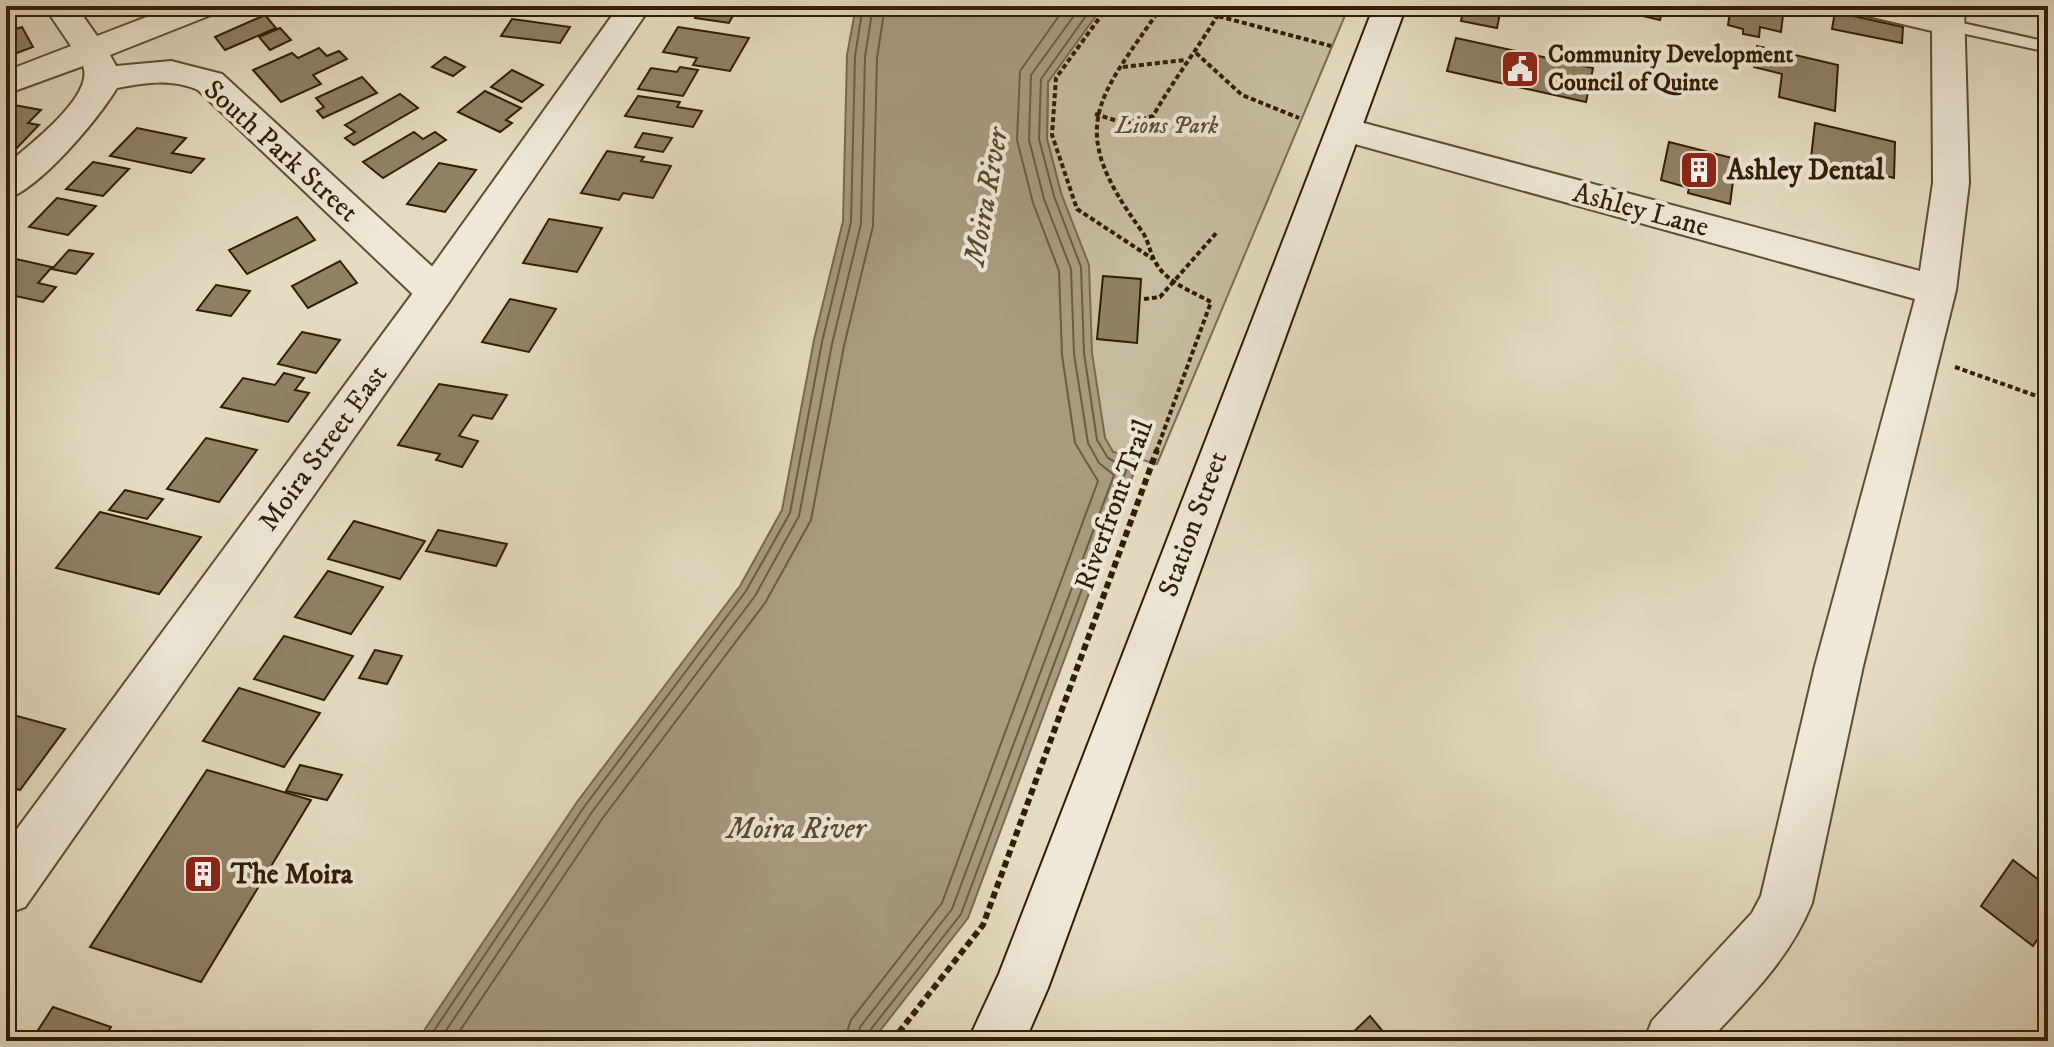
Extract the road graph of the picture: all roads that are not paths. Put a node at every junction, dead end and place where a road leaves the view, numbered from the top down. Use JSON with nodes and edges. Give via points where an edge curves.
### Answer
{"nodes":[{"id":1,"x":60,"y":6,"type":"edge"},
{"id":2,"x":205,"y":6,"type":"edge"},
{"id":3,"x":635,"y":6,"type":"edge"},
{"id":4,"x":1390,"y":6,"type":"edge"},
{"id":5,"x":1866,"y":6,"type":"edge"},
{"id":6,"x":1948,"y":15,"type":"edge"},
{"id":7,"x":2048,"y":47,"type":"edge"},
{"id":8,"x":96,"y":65,"type":"junction"},
{"id":9,"x":6,"y":83,"type":"edge"},
{"id":10,"x":1345,"y":130,"type":"junction"},
{"id":11,"x":6,"y":186,"type":"edge"},
{"id":12,"x":1937,"y":290,"type":"junction"},
{"id":13,"x":435,"y":292,"type":"junction"},
{"id":14,"x":6,"y":888,"type":"edge"},
{"id":15,"x":996,"y":1041,"type":"edge"},
{"id":16,"x":1672,"y":1041,"type":"edge"}],
"edges":[{"from":1,"to":8,"type":"street"},
{"from":2,"to":8,"type":"street"},
{"from":3,"to":13,"type":"street","name":"Moira Street East"},
{"from":4,"to":10,"type":"street","name":"Station Street"},
{"from":5,"to":6,"type":"street"},
{"from":6,"to":7,"type":"lane"},
{"from":6,"to":12,"type":"street","via":[[1951,183]]},
{"from":8,"to":9,"type":"street"},
{"from":8,"to":11,"type":"street","via":[[97,95]]},
{"from":8,"to":13,"type":"street","name":"South Park Street","via":[[166,69],[210,82]]},
{"from":10,"to":12,"type":"street","name":"Ashley Lane"},
{"from":10,"to":15,"type":"street","name":"Station Street","via":[[1021,988]]},
{"from":12,"to":16,"type":"street","via":[[1839,666],[1786,903],[1771,932]]},
{"from":13,"to":14,"type":"street","name":"Moira Street East"}]}
